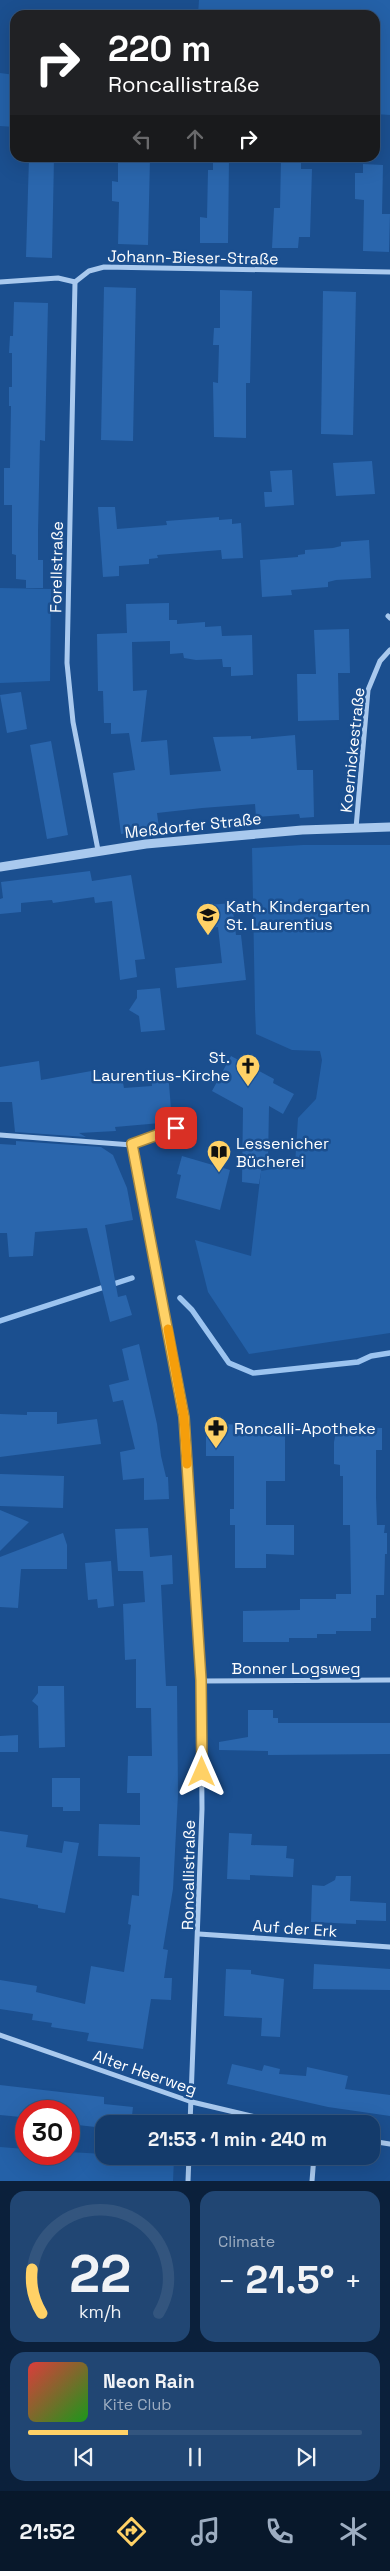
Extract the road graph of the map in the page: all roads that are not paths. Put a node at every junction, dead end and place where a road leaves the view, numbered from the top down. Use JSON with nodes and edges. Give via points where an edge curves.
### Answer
{"nodes":[{"id":1,"x":390,"y":272,"type":"edge"},
{"id":2,"x":0,"y":282,"type":"edge"},
{"id":3,"x":75,"y":282,"type":"junction"},
{"id":4,"x":390,"y":650,"type":"edge"},
{"id":5,"x":390,"y":827,"type":"edge"},
{"id":6,"x":356,"y":828,"type":"junction"},
{"id":7,"x":98,"y":850,"type":"junction"},
{"id":8,"x":0,"y":867,"type":"edge"},
{"id":9,"x":176,"y":1128,"type":"dead end"},
{"id":10,"x":0,"y":1135,"type":"edge"},
{"id":11,"x":132,"y":1144,"type":"junction"},
{"id":12,"x":201,"y":1680,"type":"junction"},
{"id":13,"x":390,"y":1680,"type":"edge"},
{"id":14,"x":199,"y":1934,"type":"junction"},
{"id":15,"x":390,"y":1947,"type":"edge"},
{"id":16,"x":0,"y":2035,"type":"edge"},
{"id":17,"x":192,"y":2102,"type":"junction"},
{"id":18,"x":191,"y":2115,"type":"edge"},
{"id":19,"x":246,"y":2115,"type":"edge"},
{"id":20,"x":189,"y":2165,"type":"edge"},
{"id":21,"x":313,"y":2165,"type":"edge"},
{"id":22,"x":188,"y":2181,"type":"edge"},
{"id":23,"x":312,"y":2181,"type":"edge"}],
"edges":[{"from":1,"to":3,"type":"street","name":"Johann-Bieser-Straße","via":[[104,267],[90,271]]},
{"from":2,"to":3,"type":"street","via":[[58,278]]},
{"from":3,"to":7,"type":"street","name":"Forellstraße","via":[[67,663],[73,722]]},
{"from":4,"to":6,"type":"street","name":"Koernickestraße","via":[[380,661],[368,690]]},
{"from":5,"to":6,"type":"street","name":"Meßdorfer Straße"},
{"from":6,"to":7,"type":"street","name":"Meßdorfer Straße","via":[[302,830]]},
{"from":7,"to":8,"type":"street","name":"Meßdorfer Straße"},
{"from":9,"to":11,"type":"street"},
{"from":10,"to":11,"type":"street"},
{"from":11,"to":12,"type":"street","name":"Roncallistraße","via":[[184,1417]]},
{"from":12,"to":13,"type":"street","name":"Bonner Logsweg"},
{"from":12,"to":14,"type":"street","name":"Roncallistraße"},
{"from":14,"to":15,"type":"street","name":"Auf der Erk"},
{"from":14,"to":17,"type":"street","name":"Roncallistraße"},
{"from":16,"to":17,"type":"street","name":"Alter Heerweg"},
{"from":17,"to":18,"type":"street","name":"Roncallistraße"},
{"from":17,"to":19,"type":"street","name":"Alter Heerweg"},
{"from":20,"to":22,"type":"street"},
{"from":21,"to":23,"type":"street"}]}
